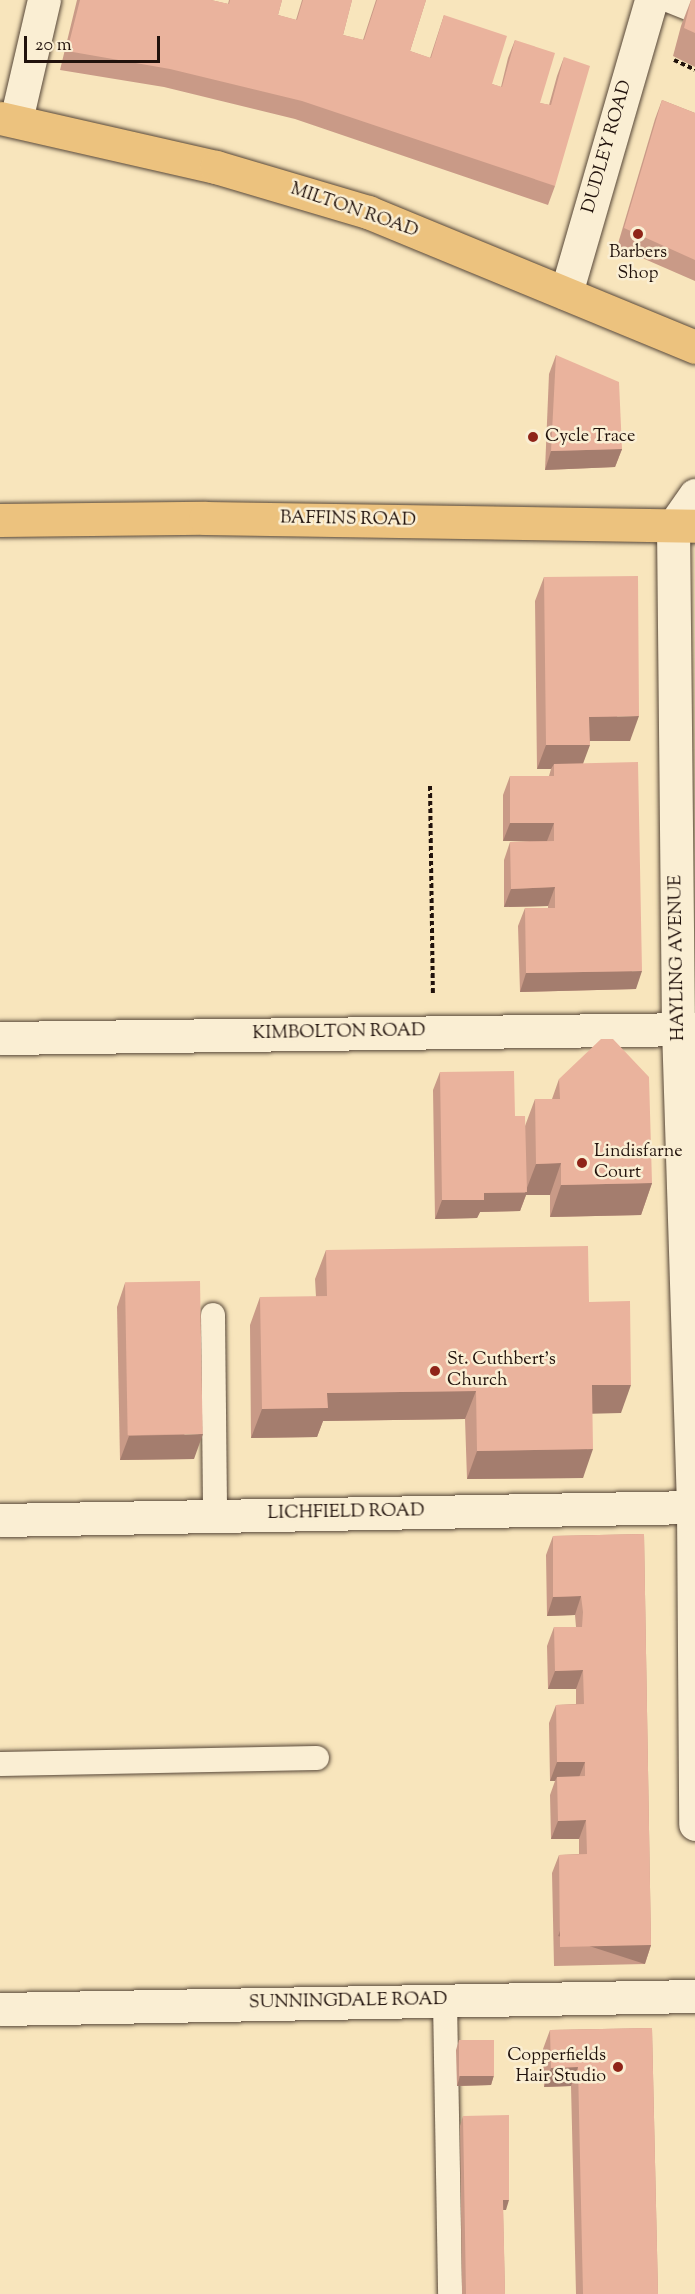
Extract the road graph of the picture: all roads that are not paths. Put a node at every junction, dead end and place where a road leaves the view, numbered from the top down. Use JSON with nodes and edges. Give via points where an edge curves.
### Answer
{"nodes":[{"id":1,"x":44,"y":0,"type":"edge"},
{"id":2,"x":651,"y":0,"type":"edge"},
{"id":3,"x":668,"y":0,"type":"edge"},
{"id":4,"x":695,"y":11,"type":"edge"},
{"id":5,"x":8,"y":119,"type":"edge"},
{"id":6,"x":566,"y":293,"type":"junction"},
{"id":7,"x":695,"y":347,"type":"edge"},
{"id":8,"x":695,"y":495,"type":"edge"},
{"id":9,"x":0,"y":520,"type":"edge"},
{"id":10,"x":684,"y":526,"type":"edge"},
{"id":11,"x":687,"y":1028,"type":"edge"},
{"id":12,"x":0,"y":1038,"type":"edge"},
{"id":13,"x":213,"y":1315,"type":"dead end"},
{"id":14,"x":694,"y":1507,"type":"edge"},
{"id":15,"x":215,"y":1516,"type":"junction"},
{"id":16,"x":0,"y":1520,"type":"edge"},
{"id":17,"x":317,"y":1758,"type":"dead end"},
{"id":18,"x":0,"y":1764,"type":"edge"},
{"id":19,"x":695,"y":1824,"type":"edge"},
{"id":20,"x":695,"y":1996,"type":"edge"},
{"id":21,"x":445,"y":2001,"type":"junction"},
{"id":22,"x":0,"y":2009,"type":"edge"},
{"id":23,"x":450,"y":2294,"type":"edge"}],
"edges":[{"from":1,"to":5,"type":"street"},
{"from":2,"to":6,"type":"street","name":"DUDLEY ROAD"},
{"from":3,"to":4,"type":"lane"},
{"from":5,"to":6,"type":"main road","name":"MILTON ROAD","via":[[216,167],[368,212]]},
{"from":6,"to":7,"type":"main road","name":"MILTON ROAD"},
{"from":8,"to":10,"type":"street"},
{"from":9,"to":10,"type":"main road","name":"BAFFINS ROAD","via":[[205,518]]},
{"from":10,"to":11,"type":"street","name":"HAYLING AVENUE"},
{"from":11,"to":12,"type":"street","name":"KIMBOLTON ROAD"},
{"from":11,"to":14,"type":"street","name":"HAYLING AVENUE"},
{"from":13,"to":15,"type":"lane"},
{"from":14,"to":15,"type":"street","name":"LICHFIELD ROAD"},
{"from":14,"to":19,"type":"street","name":"HAYLING AVENUE"},
{"from":15,"to":16,"type":"street","name":"LICHFIELD ROAD"},
{"from":17,"to":18,"type":"lane"},
{"from":20,"to":21,"type":"street","name":"SUNNINGDALE ROAD"},
{"from":21,"to":22,"type":"street","name":"SUNNINGDALE ROAD"},
{"from":21,"to":23,"type":"lane"}]}
